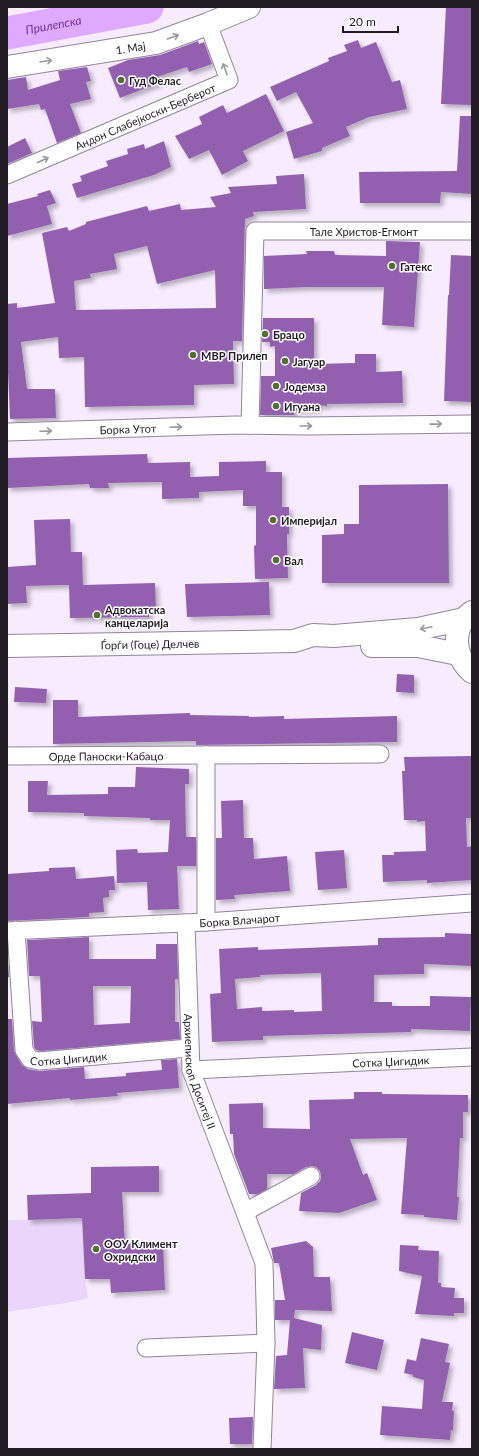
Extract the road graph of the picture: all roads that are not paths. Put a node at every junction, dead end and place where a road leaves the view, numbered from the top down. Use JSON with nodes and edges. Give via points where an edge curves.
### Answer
{"nodes":[{"id":1,"x":249,"y":7,"type":"edge"},
{"id":2,"x":208,"y":24,"type":"junction"},
{"id":3,"x":7,"y":67,"type":"edge"},
{"id":4,"x":7,"y":175,"type":"edge"},
{"id":5,"x":472,"y":231,"type":"edge"},
{"id":6,"x":472,"y":424,"type":"edge"},
{"id":7,"x":250,"y":425,"type":"junction"},
{"id":8,"x":7,"y":432,"type":"edge"},
{"id":9,"x":470,"y":613,"type":"edge"},
{"id":10,"x":294,"y":641,"type":"junction"},
{"id":11,"x":7,"y":646,"type":"edge"},
{"id":12,"x":458,"y":654,"type":"junction"},
{"id":13,"x":472,"y":672,"type":"edge"},
{"id":14,"x":380,"y":754,"type":"dead end"},
{"id":15,"x":7,"y":756,"type":"edge"},
{"id":16,"x":206,"y":756,"type":"junction"},
{"id":17,"x":472,"y":903,"type":"edge"},
{"id":18,"x":206,"y":922,"type":"junction"},
{"id":19,"x":186,"y":923,"type":"junction"},
{"id":20,"x":12,"y":930,"type":"edge"},
{"id":21,"x":190,"y":1048,"type":"junction"},
{"id":22,"x":472,"y":1057,"type":"edge"},
{"id":23,"x":191,"y":1070,"type":"junction"},
{"id":24,"x":311,"y":1176,"type":"dead end"},
{"id":25,"x":245,"y":1212,"type":"junction"},
{"id":26,"x":266,"y":1343,"type":"junction"},
{"id":27,"x":146,"y":1348,"type":"dead end"},
{"id":28,"x":262,"y":1449,"type":"edge"}],
"edges":[{"from":1,"to":2,"type":"main road","name":"1. Мај"},
{"from":3,"to":2,"type":"main road","name":"1. Мај","one_way":true,"via":[[156,43]]},
{"from":4,"to":2,"type":"street","name":"Андон Слабејкоски-Берберот","one_way":true,"via":[[229,80]]},
{"from":5,"to":7,"type":"street","name":"Тале Христов-Егмонт","via":[[256,231]]},
{"from":7,"to":6,"type":"street","name":"Борка Утот","one_way":true},
{"from":8,"to":7,"type":"street","name":"Борка Утот","one_way":true},
{"from":9,"to":10,"type":"main road","name":"Ѓорѓи (Гоце) Делчев","one_way":true,"via":[[418,629],[334,636],[313,635]]},
{"from":9,"to":12,"type":"main road","via":[[458,630]]},
{"from":10,"to":11,"type":"main road","name":"Ѓорѓи (Гоце) Делчев"},
{"from":10,"to":12,"type":"main road","name":"Ѓорѓи (Гоце) Делчев","via":[[314,646],[418,646]]},
{"from":12,"to":13,"type":"main road"},
{"from":14,"to":16,"type":"street","name":"Орде Паноски-Кабацо"},
{"from":15,"to":16,"type":"street","name":"Орде Паноски-Кабацо"},
{"from":16,"to":18,"type":"street"},
{"from":17,"to":18,"type":"street","name":"Борка Влачарот"},
{"from":18,"to":19,"type":"street","name":"Борка Влачарот"},
{"from":19,"to":20,"type":"street","name":"Борка Влачарот"},
{"from":19,"to":21,"type":"street","name":"Архиепископ Доситеј II"},
{"from":20,"to":21,"type":"street","name":"Сотка Џигидик","via":[[24,1050],[30,1059],[39,1061]]},
{"from":21,"to":23,"type":"street","name":"Архиепископ Доситеј II"},
{"from":22,"to":23,"type":"street","name":"Сотка Џигидик"},
{"from":23,"to":25,"type":"street","name":"Архиепископ Доситеј II"},
{"from":24,"to":25,"type":"street"},
{"from":25,"to":26,"type":"street","name":"Архиепископ Доситеј II","via":[[264,1263]]},
{"from":26,"to":27,"type":"street"},
{"from":26,"to":28,"type":"street","name":"Архиепископ Доситеј II"}]}
